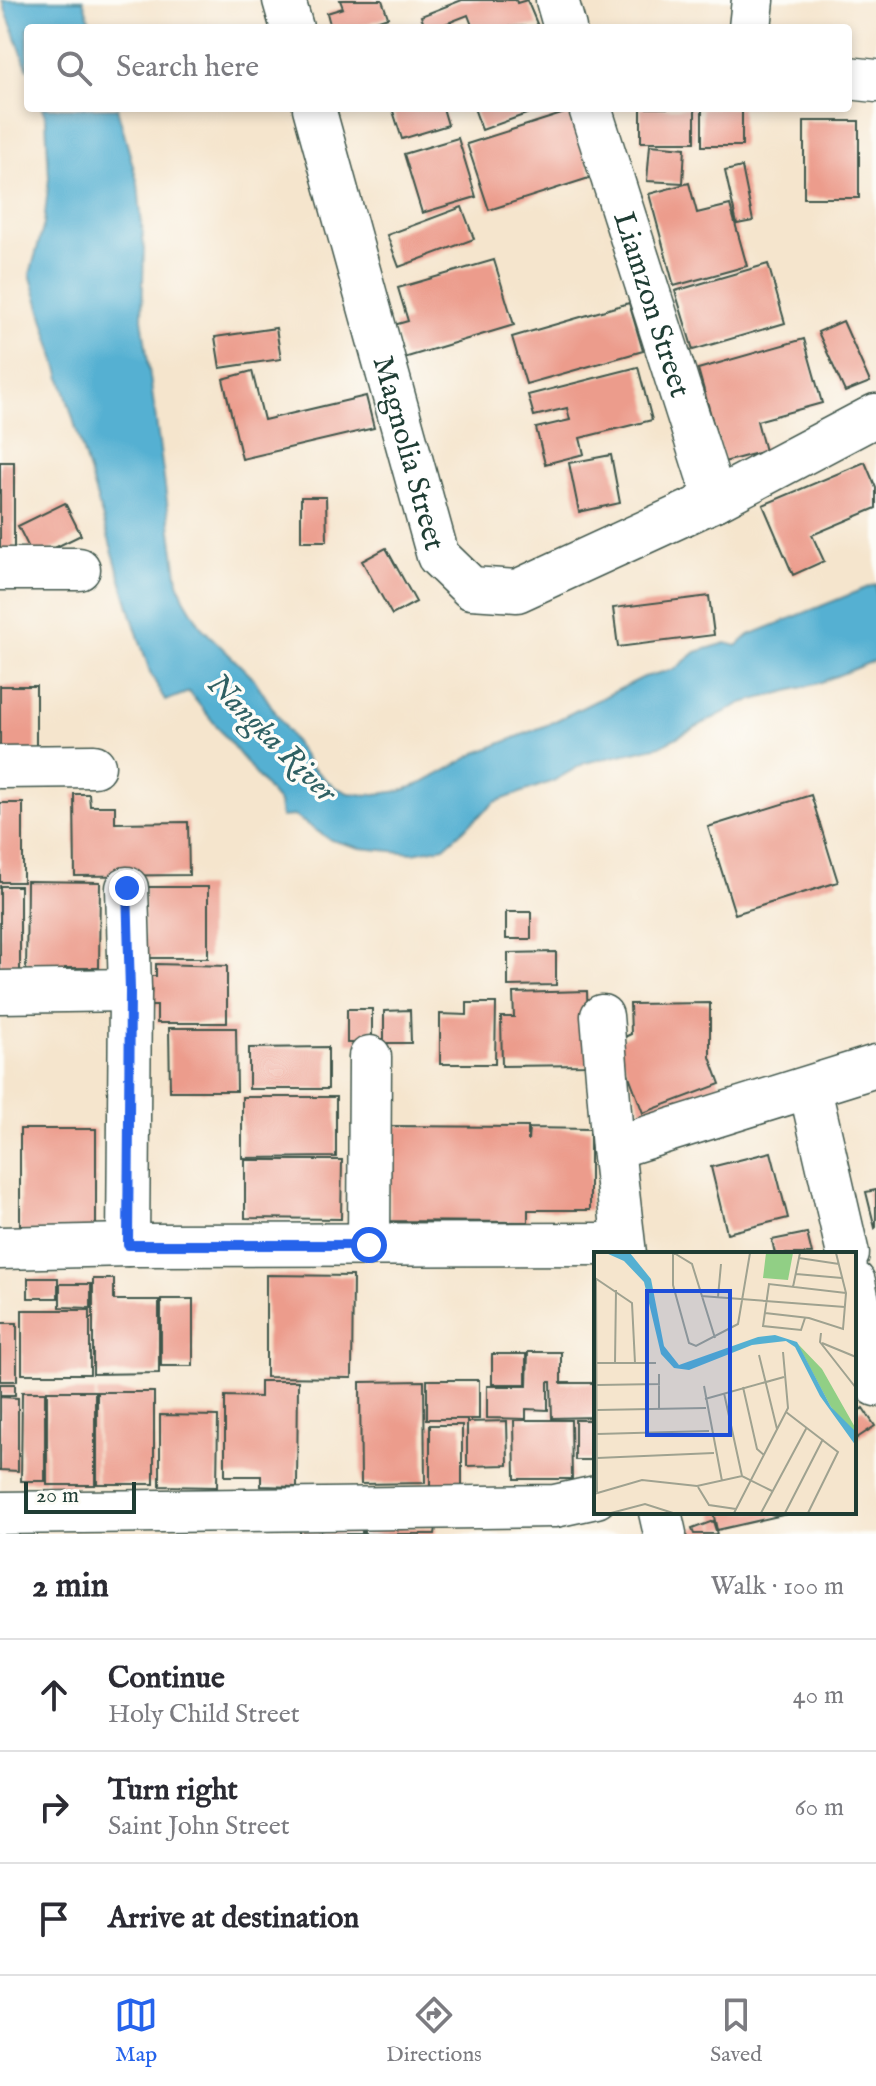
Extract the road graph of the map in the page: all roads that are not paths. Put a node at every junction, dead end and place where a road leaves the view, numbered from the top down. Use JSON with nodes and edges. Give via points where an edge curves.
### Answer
{"nodes":[{"id":1,"x":284,"y":0,"type":"edge"},
{"id":2,"x":557,"y":0,"type":"edge"},
{"id":3,"x":753,"y":0,"type":"edge"},
{"id":4,"x":291,"y":24,"type":"edge"},
{"id":5,"x":564,"y":24,"type":"edge"},
{"id":6,"x":750,"y":24,"type":"edge"},
{"id":7,"x":852,"y":78,"type":"edge"},
{"id":8,"x":876,"y":81,"type":"edge"},
{"id":9,"x":315,"y":112,"type":"edge"},
{"id":10,"x":591,"y":112,"type":"edge"},
{"id":11,"x":876,"y":415,"type":"edge"},
{"id":12,"x":715,"y":500,"type":"junction"},
{"id":13,"x":0,"y":569,"type":"edge"},
{"id":14,"x":79,"y":569,"type":"dead end"},
{"id":15,"x":94,"y":766,"type":"dead end"},
{"id":16,"x":0,"y":767,"type":"edge"},
{"id":17,"x":127,"y":888,"type":"dead end"},
{"id":18,"x":130,"y":990,"type":"junction"},
{"id":19,"x":0,"y":992,"type":"edge"},
{"id":20,"x":602,"y":1016,"type":"dead end"},
{"id":21,"x":370,"y":1057,"type":"dead end"},
{"id":22,"x":876,"y":1066,"type":"edge"},
{"id":23,"x":810,"y":1089,"type":"junction"},
{"id":24,"x":613,"y":1148,"type":"junction"},
{"id":25,"x":128,"y":1245,"type":"junction"},
{"id":26,"x":369,"y":1245,"type":"junction"},
{"id":27,"x":0,"y":1248,"type":"edge"},
{"id":28,"x":624,"y":1249,"type":"edge"},
{"id":29,"x":848,"y":1252,"type":"edge"},
{"id":30,"x":856,"y":1291,"type":"edge"},
{"id":31,"x":876,"y":1385,"type":"edge"},
{"id":32,"x":594,"y":1497,"type":"edge"},
{"id":33,"x":0,"y":1513,"type":"edge"},
{"id":34,"x":660,"y":1514,"type":"edge"},
{"id":35,"x":665,"y":1534,"type":"edge"}],
"edges":[{"from":1,"to":4,"type":"street"},
{"from":2,"to":5,"type":"street"},
{"from":3,"to":6,"type":"street"},
{"from":7,"to":8,"type":"street"},
{"from":9,"to":12,"type":"street","name":"Magnolia Street","via":[[438,556],[449,567],[471,588],[517,591]]},
{"from":10,"to":12,"type":"street","name":"Liamzon Street"},
{"from":11,"to":12,"type":"street","name":"Magnolia Street"},
{"from":13,"to":14,"type":"street"},
{"from":15,"to":16,"type":"street"},
{"from":17,"to":18,"type":"street"},
{"from":18,"to":19,"type":"street"},
{"from":18,"to":25,"type":"street"},
{"from":20,"to":24,"type":"street"},
{"from":21,"to":26,"type":"street"},
{"from":22,"to":23,"type":"street"},
{"from":23,"to":24,"type":"street"},
{"from":23,"to":29,"type":"street"},
{"from":24,"to":28,"type":"street"},
{"from":25,"to":26,"type":"street"},
{"from":25,"to":27,"type":"street"},
{"from":26,"to":28,"type":"street"},
{"from":30,"to":31,"type":"street"},
{"from":32,"to":33,"type":"street","via":[[555,1506]]},
{"from":34,"to":35,"type":"street"}]}
